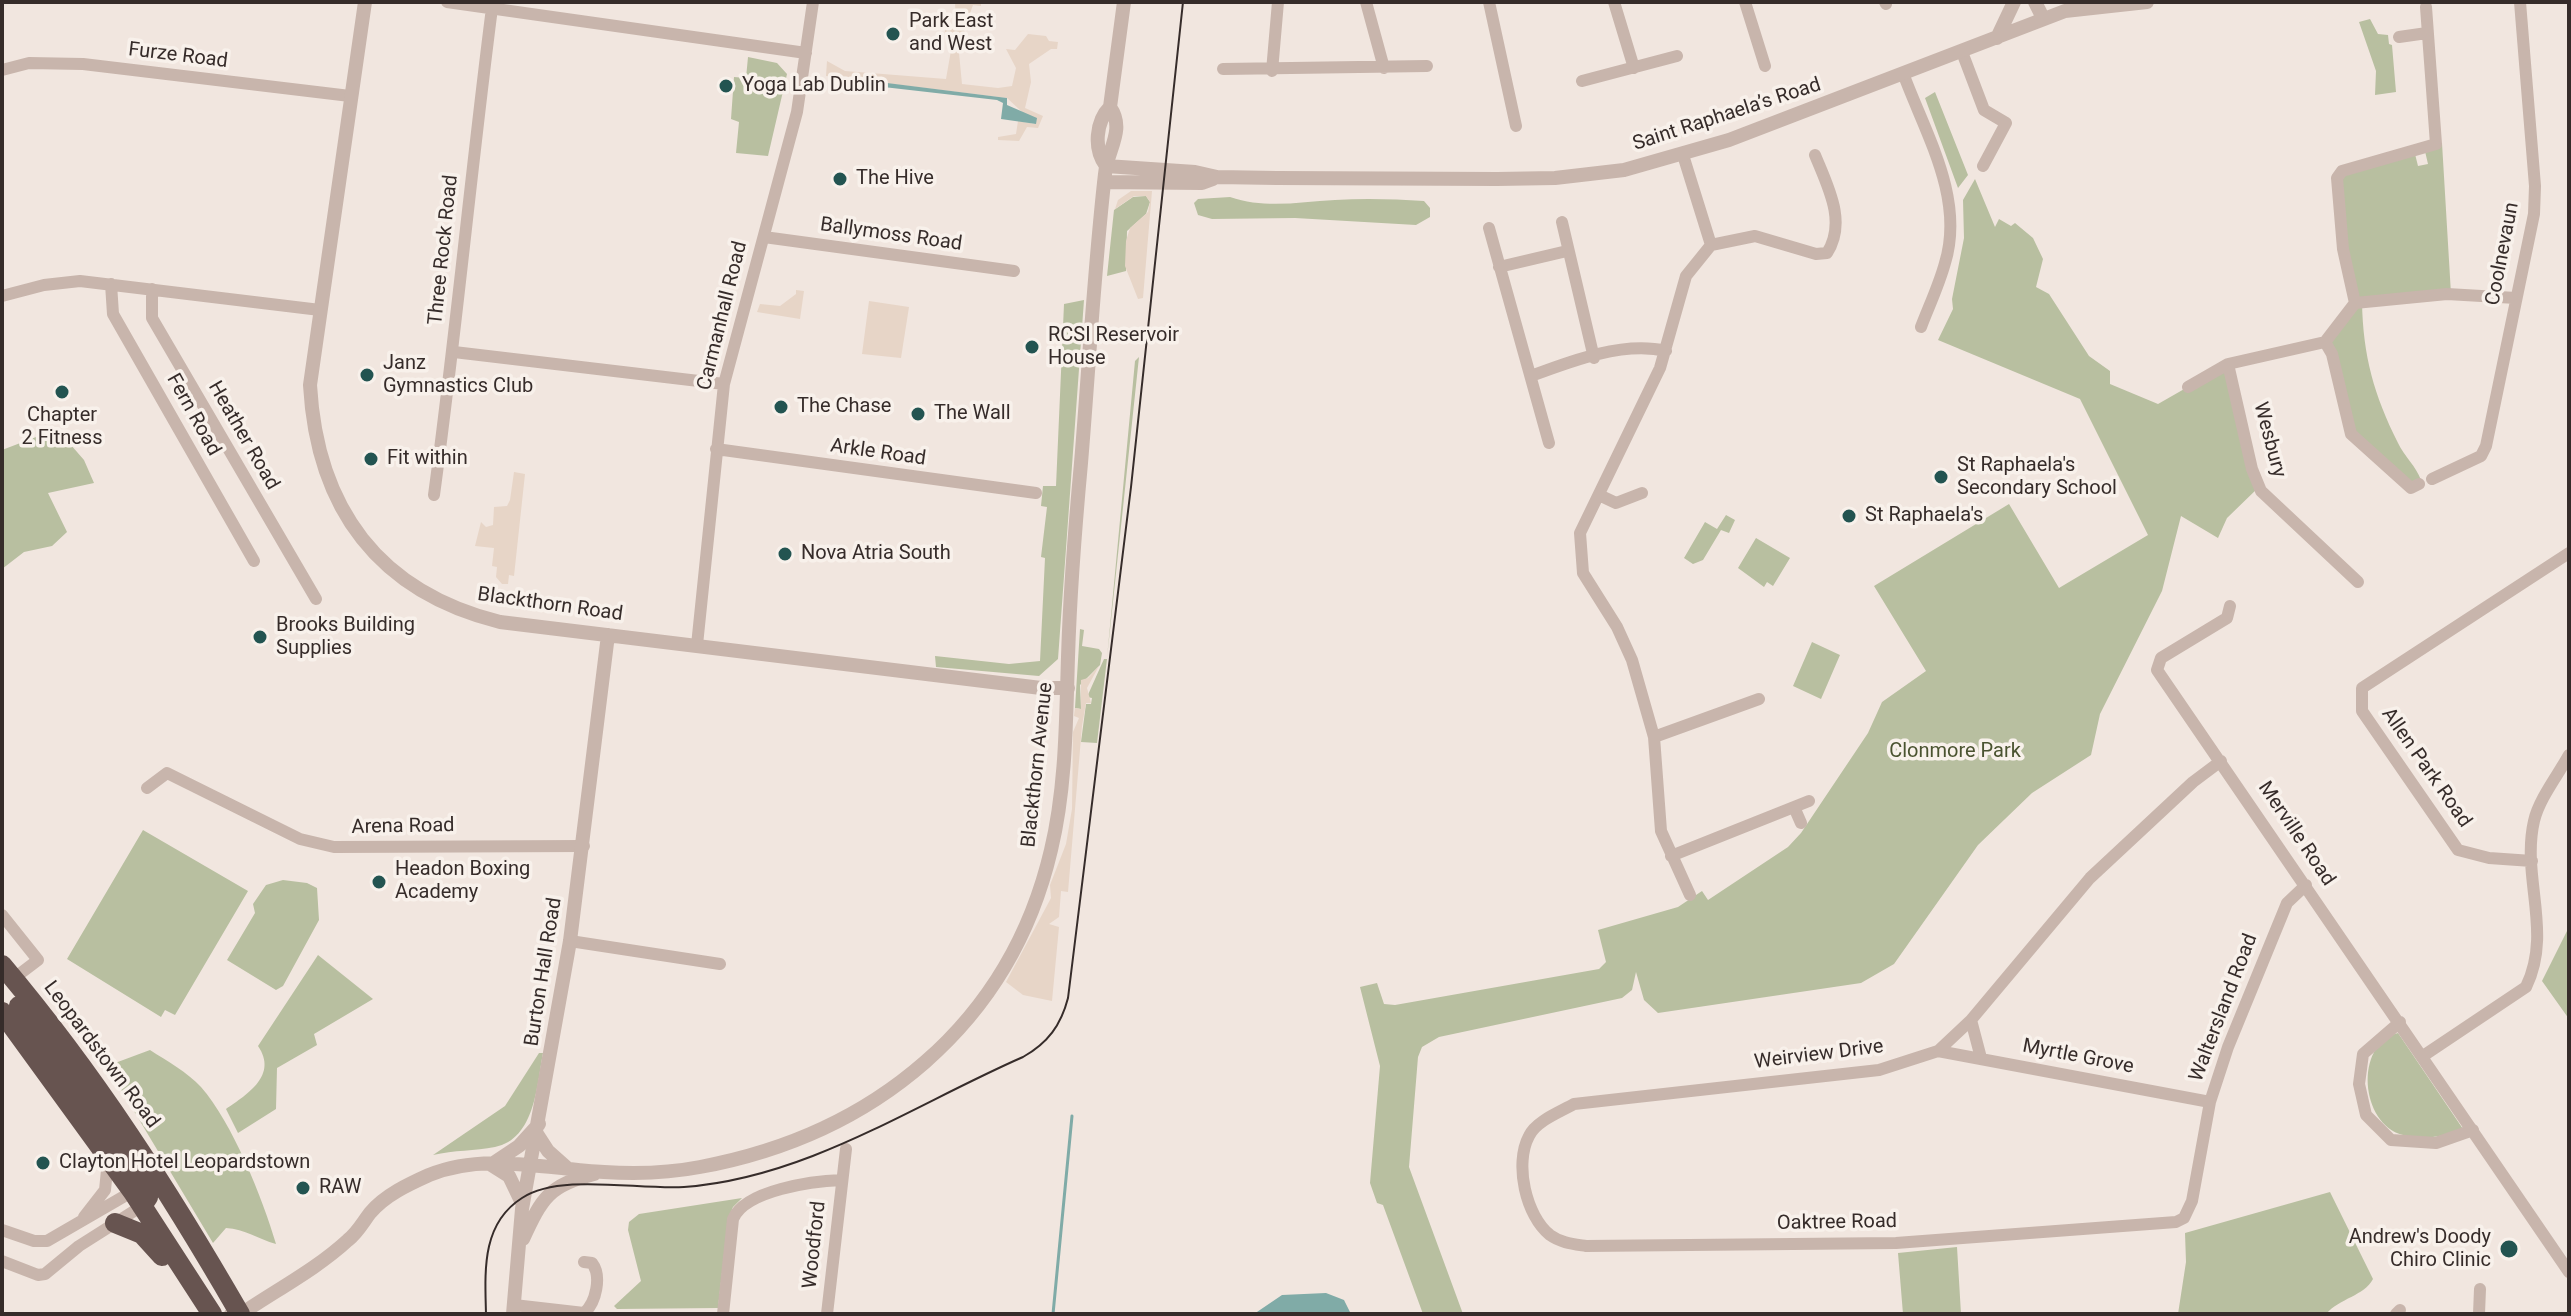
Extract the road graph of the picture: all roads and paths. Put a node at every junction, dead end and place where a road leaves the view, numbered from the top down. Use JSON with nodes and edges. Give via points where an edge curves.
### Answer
{"nodes":[{"id":1,"x":365,"y":2,"type":"edge"},
{"id":2,"x":447,"y":2,"type":"edge"},
{"id":3,"x":813,"y":2,"type":"edge"},
{"id":4,"x":1124,"y":2,"type":"edge"},
{"id":5,"x":1278,"y":2,"type":"edge"},
{"id":6,"x":1366,"y":2,"type":"edge"},
{"id":7,"x":1489,"y":2,"type":"edge"},
{"id":8,"x":1614,"y":2,"type":"edge"},
{"id":9,"x":1745,"y":2,"type":"edge"},
{"id":10,"x":2014,"y":2,"type":"edge"},
{"id":11,"x":2035,"y":2,"type":"edge"},
{"id":12,"x":2147,"y":2,"type":"edge"},
{"id":13,"x":2520,"y":2,"type":"edge"},
{"id":14,"x":2426,"y":7,"type":"dead end"},
{"id":15,"x":492,"y":8,"type":"junction"},
{"id":16,"x":2043,"y":18,"type":"junction"},
{"id":17,"x":2427,"y":33,"type":"junction"},
{"id":18,"x":2399,"y":37,"type":"dead end"},
{"id":19,"x":1997,"y":38,"type":"junction"},
{"id":20,"x":1962,"y":52,"type":"junction"},
{"id":21,"x":806,"y":53,"type":"junction"},
{"id":22,"x":1677,"y":56,"type":"dead end"},
{"id":23,"x":1427,"y":66,"type":"dead end"},
{"id":24,"x":1765,"y":66,"type":"dead end"},
{"id":25,"x":1384,"y":68,"type":"junction"},
{"id":26,"x":1634,"y":68,"type":"junction"},
{"id":27,"x":1223,"y":69,"type":"dead end"},
{"id":28,"x":2,"y":70,"type":"edge"},
{"id":29,"x":1272,"y":71,"type":"junction"},
{"id":30,"x":1903,"y":73,"type":"junction"},
{"id":31,"x":1582,"y":81,"type":"dead end"},
{"id":32,"x":350,"y":96,"type":"junction"},
{"id":33,"x":1516,"y":126,"type":"dead end"},
{"id":34,"x":1683,"y":155,"type":"junction"},
{"id":35,"x":1815,"y":155,"type":"dead end"},
{"id":36,"x":1106,"y":166,"type":"junction"},
{"id":37,"x":1983,"y":166,"type":"dead end"},
{"id":38,"x":1217,"y":177,"type":"junction"},
{"id":39,"x":1104,"y":182,"type":"junction"},
{"id":40,"x":1562,"y":222,"type":"dead end"},
{"id":41,"x":1489,"y":228,"type":"dead end"},
{"id":42,"x":764,"y":237,"type":"junction"},
{"id":43,"x":1711,"y":245,"type":"junction"},
{"id":44,"x":1567,"y":251,"type":"junction"},
{"id":45,"x":1499,"y":267,"type":"junction"},
{"id":46,"x":1014,"y":271,"type":"dead end"},
{"id":47,"x":111,"y":284,"type":"junction"},
{"id":48,"x":152,"y":289,"type":"junction"},
{"id":49,"x":2,"y":296,"type":"edge"},
{"id":50,"x":2516,"y":298,"type":"junction"},
{"id":51,"x":2355,"y":303,"type":"junction"},
{"id":52,"x":320,"y":310,"type":"junction"},
{"id":53,"x":1921,"y":327,"type":"dead end"},
{"id":54,"x":2325,"y":342,"type":"junction"},
{"id":55,"x":1666,"y":351,"type":"junction"},
{"id":56,"x":454,"y":352,"type":"junction"},
{"id":57,"x":1594,"y":358,"type":"junction"},
{"id":58,"x":2228,"y":364,"type":"junction"},
{"id":59,"x":1531,"y":376,"type":"junction"},
{"id":60,"x":724,"y":384,"type":"junction"},
{"id":61,"x":2188,"y":387,"type":"dead end"},
{"id":62,"x":1549,"y":443,"type":"dead end"},
{"id":63,"x":716,"y":449,"type":"junction"},
{"id":64,"x":2432,"y":479,"type":"dead end"},
{"id":65,"x":2419,"y":484,"type":"dead end"},
{"id":66,"x":1036,"y":493,"type":"dead end"},
{"id":67,"x":1642,"y":493,"type":"dead end"},
{"id":68,"x":434,"y":495,"type":"dead end"},
{"id":69,"x":1599,"y":495,"type":"junction"},
{"id":70,"x":2569,"y":553,"type":"edge"},
{"id":71,"x":254,"y":561,"type":"dead end"},
{"id":72,"x":2358,"y":582,"type":"dead end"},
{"id":73,"x":316,"y":599,"type":"dead end"},
{"id":74,"x":2230,"y":606,"type":"dead end"},
{"id":75,"x":608,"y":635,"type":"junction"},
{"id":76,"x":697,"y":645,"type":"junction"},
{"id":77,"x":1068,"y":688,"type":"junction"},
{"id":78,"x":1759,"y":699,"type":"dead end"},
{"id":79,"x":1654,"y":737,"type":"junction"},
{"id":80,"x":2569,"y":755,"type":"edge"},
{"id":81,"x":2221,"y":761,"type":"junction"},
{"id":82,"x":147,"y":788,"type":"dead end"},
{"id":83,"x":1809,"y":801,"type":"dead end"},
{"id":84,"x":1794,"y":807,"type":"junction"},
{"id":85,"x":1801,"y":823,"type":"dead end"},
{"id":86,"x":584,"y":846,"type":"junction"},
{"id":87,"x":1671,"y":856,"type":"junction"},
{"id":88,"x":2532,"y":861,"type":"junction"},
{"id":89,"x":2306,"y":885,"type":"junction"},
{"id":90,"x":1691,"y":894,"type":"dead end"},
{"id":91,"x":2,"y":915,"type":"edge"},
{"id":92,"x":570,"y":941,"type":"junction"},
{"id":93,"x":720,"y":964,"type":"dead end"},
{"id":94,"x":6,"y":976,"type":"edge"},
{"id":95,"x":2,"y":1012,"type":"edge"},
{"id":96,"x":1971,"y":1020,"type":"junction"},
{"id":97,"x":2400,"y":1022,"type":"junction"},
{"id":98,"x":1938,"y":1051,"type":"junction"},
{"id":99,"x":2423,"y":1056,"type":"junction"},
{"id":100,"x":1981,"y":1058,"type":"junction"},
{"id":101,"x":2210,"y":1102,"type":"junction"},
{"id":102,"x":538,"y":1128,"type":"junction"},
{"id":103,"x":2473,"y":1130,"type":"junction"},
{"id":104,"x":846,"y":1149,"type":"dead end"},
{"id":105,"x":107,"y":1154,"type":"junction"},
{"id":106,"x":1523,"y":1163,"type":"joint"},
{"id":107,"x":490,"y":1164,"type":"junction"},
{"id":108,"x":532,"y":1164,"type":"junction"},
{"id":109,"x":567,"y":1167,"type":"junction"},
{"id":110,"x":603,"y":1172,"type":"junction"},
{"id":111,"x":842,"y":1180,"type":"junction"},
{"id":112,"x":145,"y":1189,"type":"junction"},
{"id":113,"x":2192,"y":1201,"type":"joint"},
{"id":114,"x":522,"y":1209,"type":"junction"},
{"id":115,"x":115,"y":1223,"type":"junction"},
{"id":116,"x":76,"y":1225,"type":"junction"},
{"id":117,"x":2,"y":1230,"type":"edge"},
{"id":118,"x":47,"y":1241,"type":"junction"},
{"id":119,"x":521,"y":1242,"type":"junction"},
{"id":120,"x":2,"y":1261,"type":"edge"},
{"id":121,"x":60,"y":1262,"type":"junction"},
{"id":122,"x":584,"y":1262,"type":"dead end"},
{"id":123,"x":2569,"y":1272,"type":"edge"},
{"id":124,"x":2480,"y":1289,"type":"dead end"},
{"id":125,"x":513,"y":1310,"type":"edge"},
{"id":126,"x":220,"y":1313,"type":"edge"},
{"id":127,"x":240,"y":1314,"type":"edge"},
{"id":128,"x":723,"y":1314,"type":"edge"},
{"id":129,"x":827,"y":1314,"type":"edge"},
{"id":130,"x":2479,"y":1314,"type":"edge"}],
"edges":[{"from":1,"to":32,"type":"street","name":"Blackthorn Road"},
{"from":2,"to":15,"type":"street"},
{"from":3,"to":21,"type":"street","name":"Carmanhall Road"},
{"from":4,"to":36,"type":"street","name":"Blackthorn Avenue","via":[[1110,107],[1117,117],[1116,140]]},
{"from":5,"to":29,"type":"street"},
{"from":6,"to":25,"type":"street"},
{"from":7,"to":33,"type":"street"},
{"from":8,"to":26,"type":"street"},
{"from":9,"to":24,"type":"street"},
{"from":10,"to":19,"type":"street"},
{"from":11,"to":16,"type":"street"},
{"from":12,"to":16,"type":"street","name":"Saint Raphaela’s Road","via":[[2079,7]]},
{"from":13,"to":50,"type":"street","name":"Coolnevaun","via":[[2535,186]]},
{"from":14,"to":17,"type":"street"},
{"from":15,"to":21,"type":"street"},
{"from":15,"to":56,"type":"street","name":"Three Rock Road"},
{"from":16,"to":19,"type":"street","name":"Saint Raphaela’s Road"},
{"from":17,"to":18,"type":"street"},
{"from":17,"to":51,"type":"street","via":[[2436,144],[2342,171],[2337,178],[2343,249]]},
{"from":19,"to":20,"type":"street","name":"Saint Raphaela’s Road"},
{"from":20,"to":30,"type":"street","name":"Saint Raphaela’s Road"},
{"from":20,"to":37,"type":"street","via":[[1984,110],[2006,123]]},
{"from":21,"to":42,"type":"street","name":"Carmanhall Road","via":[[797,112]]},
{"from":22,"to":26,"type":"street"},
{"from":23,"to":25,"type":"street"},
{"from":25,"to":29,"type":"street"},
{"from":26,"to":31,"type":"street"},
{"from":27,"to":29,"type":"street"},
{"from":28,"to":32,"type":"street","name":"Furze Road","via":[[29,63],[83,64]]},
{"from":30,"to":34,"type":"street","name":"Saint Raphaela’s Road"},
{"from":30,"to":53,"type":"street","via":[[1951,210],[1946,263]]},
{"from":32,"to":52,"type":"street","name":"Blackthorn Road"},
{"from":34,"to":38,"type":"street","name":"Saint Raphaela’s Road","via":[[1624,170],[1555,178]]},
{"from":34,"to":43,"type":"street"},
{"from":35,"to":43,"type":"street","via":[[1835,210],[1837,230],[1827,253],[1755,236]]},
{"from":36,"to":38,"type":"street","name":"Saint Raphaela’s Road"},
{"from":36,"to":39,"type":"street","name":"Blackthorn Avenue"},
{"from":38,"to":39,"type":"street","name":"Saint Raphaela’s Road","via":[[1202,183]]},
{"from":39,"to":77,"type":"street","name":"Blackthorn Avenue","via":[[1072,559]]},
{"from":40,"to":44,"type":"street"},
{"from":41,"to":45,"type":"street"},
{"from":42,"to":46,"type":"street","name":"Ballymoss Road"},
{"from":42,"to":60,"type":"street","name":"Carmanhall Road"},
{"from":43,"to":55,"type":"street","via":[[1686,276]]},
{"from":44,"to":45,"type":"street"},
{"from":44,"to":57,"type":"street"},
{"from":45,"to":59,"type":"street"},
{"from":47,"to":48,"type":"street"},
{"from":47,"to":49,"type":"street","via":[[80,281]]},
{"from":47,"to":71,"type":"street","name":"Fern Road","via":[[113,314]]},
{"from":48,"to":52,"type":"street"},
{"from":48,"to":73,"type":"street","name":"Heather Road","via":[[152,318]]},
{"from":50,"to":51,"type":"street","via":[[2447,294]]},
{"from":50,"to":64,"type":"street","name":"Coolnevaun","via":[[2481,456]]},
{"from":51,"to":54,"type":"street"},
{"from":52,"to":75,"type":"street","name":"Blackthorn Road","via":[[310,385],[316,438],[330,486],[363,539],[410,585],[465,613]]},
{"from":54,"to":58,"type":"street"},
{"from":54,"to":65,"type":"street","via":[[2351,434],[2411,488]]},
{"from":55,"to":57,"type":"street","via":[[1647,347]]},
{"from":55,"to":69,"type":"street"},
{"from":56,"to":60,"type":"street"},
{"from":56,"to":68,"type":"street","name":"Three Rock Road"},
{"from":57,"to":59,"type":"street"},
{"from":58,"to":61,"type":"street"},
{"from":58,"to":72,"type":"street","name":"Wesbury","via":[[2261,491]]},
{"from":59,"to":62,"type":"street"},
{"from":60,"to":63,"type":"street","name":"Carmanhall Road"},
{"from":63,"to":66,"type":"street","name":"Arkle Road"},
{"from":63,"to":76,"type":"street","name":"Carmanhall Road"},
{"from":67,"to":69,"type":"street","via":[[1616,503]]},
{"from":69,"to":79,"type":"street","via":[[1580,533],[1583,573],[1632,660]]},
{"from":70,"to":88,"type":"street","name":"Allen Park Road","via":[[2362,688],[2362,711],[2458,850]]},
{"from":74,"to":81,"type":"street","name":"Merville Road","via":[[2227,618],[2161,658],[2157,670]]},
{"from":75,"to":76,"type":"street","name":"Blackthorn Road"},
{"from":75,"to":86,"type":"street","name":"Burton Hall Road"},
{"from":76,"to":77,"type":"street","name":"Blackthorn Road"},
{"from":77,"to":110,"type":"street","name":"Blackthorn Avenue","via":[[1058,808],[1043,877],[1014,948],[987,993],[943,1047],[875,1102],[800,1140],[694,1168]]},
{"from":78,"to":79,"type":"street"},
{"from":79,"to":87,"type":"street","via":[[1658,812]]},
{"from":80,"to":88,"type":"street","via":[[2534,819]]},
{"from":81,"to":89,"type":"street","name":"Merville Road"},
{"from":81,"to":96,"type":"street","name":"Weirview Drive","via":[[2090,878]]},
{"from":82,"to":86,"type":"street","name":"Arena Road","via":[[167,773],[300,839],[334,847]]},
{"from":83,"to":84,"type":"street"},
{"from":84,"to":85,"type":"street"},
{"from":84,"to":87,"type":"street"},
{"from":86,"to":92,"type":"street","name":"Burton Hall Road"},
{"from":87,"to":90,"type":"street"},
{"from":88,"to":99,"type":"street","via":[[2539,927],[2535,968],[2526,987]]},
{"from":89,"to":97,"type":"street","name":"Merville Road"},
{"from":89,"to":101,"type":"street","name":"Waltersland Road","via":[[2282,913]]},
{"from":91,"to":94,"type":"street","via":[[38,960]]},
{"from":92,"to":93,"type":"street"},
{"from":92,"to":102,"type":"street","name":"Burton Hall Road"},
{"from":94,"to":112,"type":"highway","name":"Leopardstown Road","via":[[89,1075]]},
{"from":95,"to":105,"type":"highway","name":"Leopardstown Road"},
{"from":96,"to":98,"type":"street","name":"Weirview Drive"},
{"from":96,"to":100,"type":"street"},
{"from":97,"to":99,"type":"street","name":"Merville Road"},
{"from":97,"to":103,"type":"street","via":[[2363,1054],[2359,1084],[2366,1115],[2391,1140],[2436,1143]]},
{"from":98,"to":100,"type":"street","name":"Myrtle Grove"},
{"from":98,"to":106,"type":"street","name":"Weirview Drive","via":[[1879,1070],[1574,1104],[1529,1136]]},
{"from":99,"to":103,"type":"street","name":"Merville Road"},
{"from":100,"to":101,"type":"street","name":"Myrtle Grove"},
{"from":101,"to":113,"type":"street","name":"Waltersland Road"},
{"from":102,"to":107,"type":"street"},
{"from":102,"to":108,"type":"street","name":"Burton Hall Road"},
{"from":102,"to":109,"type":"street","via":[[548,1151]]},
{"from":103,"to":123,"type":"street","name":"Merville Road"},
{"from":104,"to":111,"type":"street","name":"Woodford"},
{"from":105,"to":112,"type":"highway","name":"Leopardstown Road"},
{"from":105,"to":116,"type":"street","via":[[105,1190]]},
{"from":106,"to":113,"type":"street","name":"Oaktree Road","via":[[1529,1202],[1549,1234],[1586,1246],[1896,1243],[2176,1222]]},
{"from":107,"to":108,"type":"street","name":"Blackthorn Avenue"},
{"from":107,"to":114,"type":"street","via":[[515,1184]]},
{"from":107,"to":127,"type":"street","name":"Blackthorn Avenue","via":[[436,1172],[395,1192],[348,1241]]},
{"from":108,"to":109,"type":"street","name":"Blackthorn Avenue"},
{"from":108,"to":114,"type":"street","name":"Burton Hall Road"},
{"from":109,"to":110,"type":"street","name":"Blackthorn Avenue"},
{"from":110,"to":119,"type":"street","name":"Blackthorn Avenue","via":[[558,1186],[539,1205]]},
{"from":111,"to":128,"type":"street","name":"Woodford","via":[[813,1181],[741,1206],[733,1219]]},
{"from":111,"to":129,"type":"street","name":"Woodford"},
{"from":112,"to":115,"type":"street"},
{"from":112,"to":116,"type":"street"},
{"from":112,"to":126,"type":"highway","name":"Leopardstown Road"},
{"from":112,"to":127,"type":"highway","name":"Leopardstown Road"},
{"from":114,"to":119,"type":"street","name":"Burton Hall Road"},
{"from":115,"to":121,"type":"street"},
{"from":115,"to":126,"type":"highway","via":[[149,1240],[189,1295]]},
{"from":116,"to":118,"type":"street"},
{"from":117,"to":118,"type":"street"},
{"from":118,"to":121,"type":"street"},
{"from":119,"to":125,"type":"street","name":"Burton Hall Road"},
{"from":120,"to":121,"type":"street","via":[[38,1275]]},
{"from":122,"to":125,"type":"street","via":[[592,1263],[597,1273],[594,1302],[584,1313]]},
{"from":124,"to":130,"type":"street"},
{"from":126,"to":127,"type":"street"}]}
